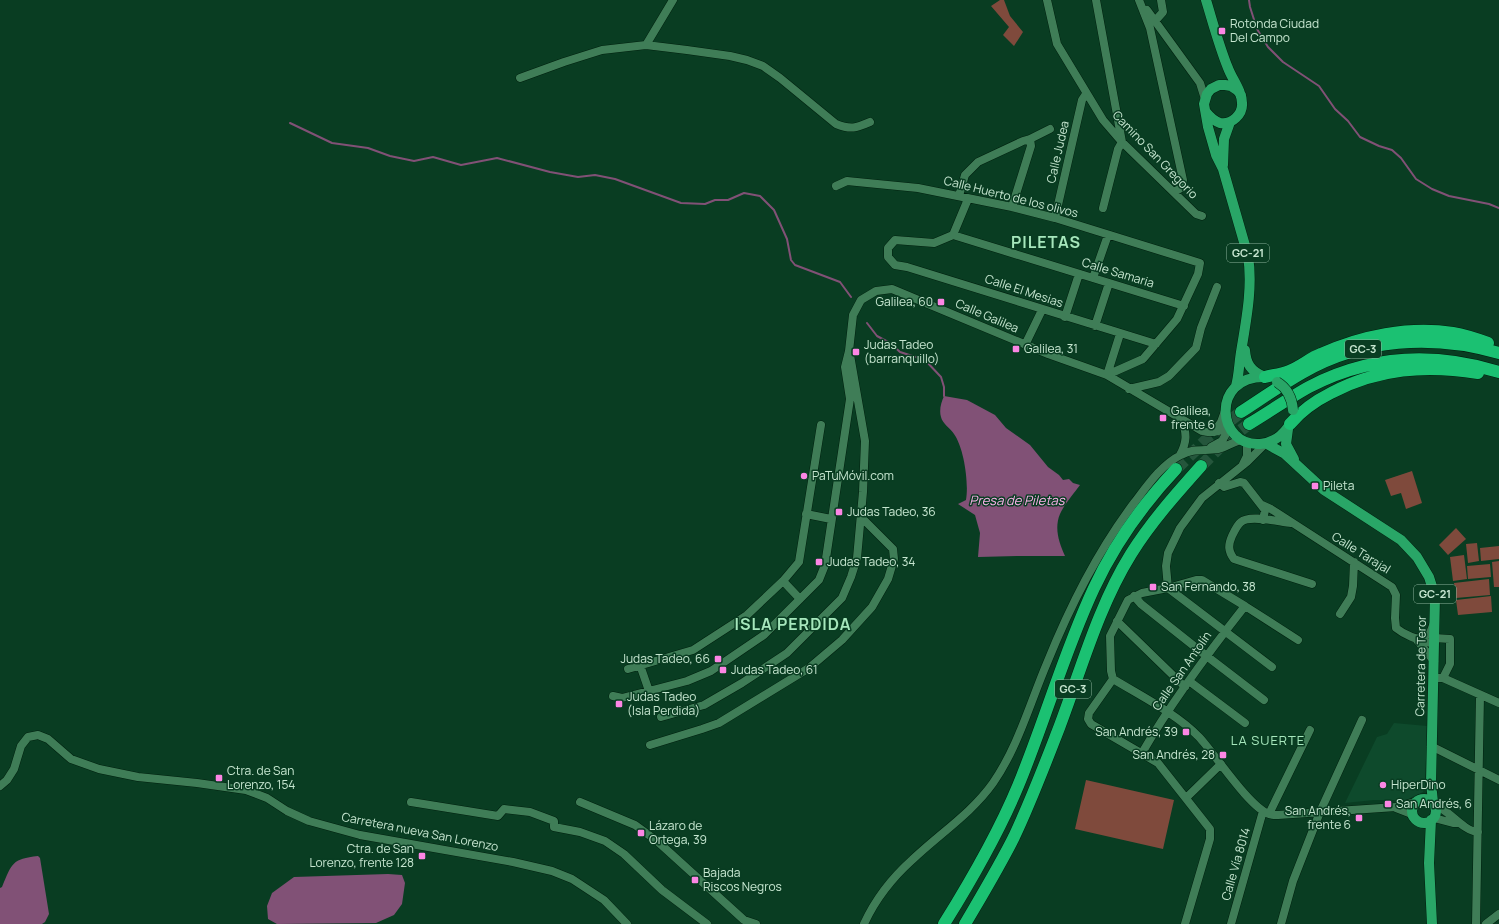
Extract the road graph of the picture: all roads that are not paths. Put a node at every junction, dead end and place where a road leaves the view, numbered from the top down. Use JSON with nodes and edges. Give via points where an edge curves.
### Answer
{"nodes":[{"id":1,"x":673,"y":0,"type":"edge"},
{"id":2,"x":1048,"y":0,"type":"edge"},
{"id":3,"x":1096,"y":0,"type":"edge"},
{"id":4,"x":1139,"y":0,"type":"edge"},
{"id":5,"x":1161,"y":0,"type":"edge"},
{"id":6,"x":1206,"y":0,"type":"edge"},
{"id":7,"x":1155,"y":21,"type":"junction"},
{"id":8,"x":646,"y":45,"type":"junction"},
{"id":9,"x":1173,"y":45,"type":"junction"},
{"id":10,"x":1156,"y":54,"type":"junction"},
{"id":11,"x":1227,"y":67,"type":"junction"},
{"id":12,"x":1192,"y":72,"type":"junction"},
{"id":13,"x":520,"y":78,"type":"dead end"},
{"id":14,"x":1217,"y":86,"type":"junction"},
{"id":15,"x":1086,"y":94,"type":"junction"},
{"id":16,"x":1241,"y":95,"type":"junction"},
{"id":17,"x":1205,"y":100,"type":"junction"},
{"id":18,"x":1115,"y":109,"type":"junction"},
{"id":19,"x":1206,"y":112,"type":"junction"},
{"id":20,"x":1103,"y":120,"type":"junction"},
{"id":21,"x":870,"y":122,"type":"dead end"},
{"id":22,"x":1230,"y":122,"type":"junction"},
{"id":23,"x":1050,"y":129,"type":"dead end"},
{"id":24,"x":1030,"y":139,"type":"junction"},
{"id":25,"x":1122,"y":142,"type":"junction"},
{"id":26,"x":1223,"y":170,"type":"junction"},
{"id":27,"x":836,"y":186,"type":"dead end"},
{"id":28,"x":1174,"y":192,"type":"junction"},
{"id":29,"x":959,"y":196,"type":"junction"},
{"id":30,"x":968,"y":199,"type":"junction"},
{"id":31,"x":1012,"y":207,"type":"junction"},
{"id":32,"x":1103,"y":208,"type":"dead end"},
{"id":33,"x":1202,"y":216,"type":"dead end"},
{"id":34,"x":1055,"y":218,"type":"junction"},
{"id":35,"x":953,"y":235,"type":"junction"},
{"id":36,"x":1108,"y":235,"type":"junction"},
{"id":37,"x":1079,"y":274,"type":"junction"},
{"id":38,"x":1093,"y":278,"type":"junction"},
{"id":39,"x":1109,"y":283,"type":"junction"},
{"id":40,"x":1216,"y":287,"type":"dead end"},
{"id":41,"x":1184,"y":306,"type":"junction"},
{"id":42,"x":1042,"y":310,"type":"junction"},
{"id":43,"x":1065,"y":317,"type":"junction"},
{"id":44,"x":1094,"y":326,"type":"junction"},
{"id":45,"x":1120,"y":334,"type":"junction"},
{"id":46,"x":1244,"y":340,"type":"junction"},
{"id":47,"x":1156,"y":344,"type":"junction"},
{"id":48,"x":1025,"y":345,"type":"junction"},
{"id":49,"x":1499,"y":346,"type":"edge"},
{"id":50,"x":849,"y":350,"type":"junction"},
{"id":51,"x":1499,"y":353,"type":"edge"},
{"id":52,"x":1499,"y":372,"type":"edge"},
{"id":53,"x":1107,"y":375,"type":"junction"},
{"id":54,"x":1264,"y":377,"type":"junction"},
{"id":55,"x":1499,"y":378,"type":"edge"},
{"id":56,"x":1236,"y":386,"type":"junction"},
{"id":57,"x":1129,"y":389,"type":"junction"},
{"id":58,"x":1225,"y":411,"type":"junction"},
{"id":59,"x":1241,"y":412,"type":"tunnel mouth"},
{"id":60,"x":1182,"y":420,"type":"junction"},
{"id":61,"x":1249,"y":424,"type":"tunnel mouth"},
{"id":62,"x":821,"y":425,"type":"dead end"},
{"id":63,"x":1229,"y":426,"type":"junction"},
{"id":64,"x":1289,"y":426,"type":"junction"},
{"id":65,"x":1214,"y":432,"type":"junction"},
{"id":66,"x":1245,"y":441,"type":"junction"},
{"id":67,"x":1266,"y":444,"type":"junction"},
{"id":68,"x":1207,"y":449,"type":"junction"},
{"id":69,"x":1180,"y":455,"type":"junction"},
{"id":70,"x":1201,"y":466,"type":"tunnel mouth"},
{"id":71,"x":1298,"y":466,"type":"junction"},
{"id":72,"x":1176,"y":469,"type":"tunnel mouth"},
{"id":73,"x":1238,"y":469,"type":"junction"},
{"id":74,"x":1219,"y":483,"type":"junction"},
{"id":75,"x":1262,"y":505,"type":"junction"},
{"id":76,"x":806,"y":514,"type":"junction"},
{"id":77,"x":861,"y":517,"type":"junction"},
{"id":78,"x":831,"y":519,"type":"junction"},
{"id":79,"x":1263,"y":520,"type":"junction"},
{"id":80,"x":1294,"y":524,"type":"junction"},
{"id":81,"x":1354,"y":562,"type":"junction"},
{"id":82,"x":783,"y":581,"type":"junction"},
{"id":83,"x":1312,"y":584,"type":"dead end"},
{"id":84,"x":1168,"y":588,"type":"junction"},
{"id":85,"x":1134,"y":596,"type":"junction"},
{"id":86,"x":800,"y":600,"type":"junction"},
{"id":87,"x":1244,"y":606,"type":"junction"},
{"id":88,"x":1340,"y":614,"type":"dead end"},
{"id":89,"x":1117,"y":621,"type":"junction"},
{"id":90,"x":1435,"y":621,"type":"junction"},
{"id":91,"x":1225,"y":631,"type":"junction"},
{"id":92,"x":1298,"y":640,"type":"dead end"},
{"id":93,"x":1419,"y":641,"type":"junction"},
{"id":94,"x":1434,"y":641,"type":"junction"},
{"id":95,"x":1206,"y":656,"type":"junction"},
{"id":96,"x":1434,"y":661,"type":"junction"},
{"id":97,"x":640,"y":665,"type":"junction"},
{"id":98,"x":1272,"y":667,"type":"dead end"},
{"id":99,"x":628,"y":669,"type":"dead end"},
{"id":100,"x":1438,"y":678,"type":"junction"},
{"id":101,"x":1113,"y":679,"type":"junction"},
{"id":102,"x":1187,"y":684,"type":"junction"},
{"id":103,"x":649,"y":691,"type":"junction"},
{"id":104,"x":1480,"y":695,"type":"junction"},
{"id":105,"x":613,"y":696,"type":"dead end"},
{"id":106,"x":1264,"y":700,"type":"dead end"},
{"id":107,"x":1499,"y":704,"type":"edge"},
{"id":108,"x":1167,"y":712,"type":"junction"},
{"id":109,"x":661,"y":717,"type":"dead end"},
{"id":110,"x":1362,"y":720,"type":"dead end"},
{"id":111,"x":1245,"y":724,"type":"dead end"},
{"id":112,"x":1310,"y":730,"type":"dead end"},
{"id":113,"x":650,"y":745,"type":"dead end"},
{"id":114,"x":1432,"y":746,"type":"junction"},
{"id":115,"x":1142,"y":753,"type":"junction"},
{"id":116,"x":1221,"y":764,"type":"junction"},
{"id":117,"x":1478,"y":769,"type":"junction"},
{"id":118,"x":1499,"y":780,"type":"edge"},
{"id":119,"x":0,"y":786,"type":"edge"},
{"id":120,"x":1431,"y":786,"type":"junction"},
{"id":121,"x":1186,"y":798,"type":"junction"},
{"id":122,"x":1419,"y":800,"type":"junction"},
{"id":123,"x":411,"y":802,"type":"dead end"},
{"id":124,"x":580,"y":802,"type":"dead end"},
{"id":125,"x":1434,"y":803,"type":"junction"},
{"id":126,"x":1396,"y":807,"type":"junction"},
{"id":127,"x":1320,"y":812,"type":"junction"},
{"id":128,"x":1266,"y":813,"type":"junction"},
{"id":129,"x":1432,"y":819,"type":"junction"},
{"id":130,"x":1417,"y":820,"type":"junction"},
{"id":131,"x":1459,"y":823,"type":"junction"},
{"id":132,"x":1478,"y":832,"type":"junction"},
{"id":133,"x":1430,"y":842,"type":"junction"},
{"id":134,"x":1499,"y":914,"type":"edge"},
{"id":135,"x":627,"y":924,"type":"edge"},
{"id":136,"x":707,"y":924,"type":"edge"},
{"id":137,"x":756,"y":924,"type":"edge"},
{"id":138,"x":864,"y":924,"type":"edge"},
{"id":139,"x":944,"y":924,"type":"edge"},
{"id":140,"x":965,"y":924,"type":"edge"},
{"id":141,"x":1185,"y":924,"type":"edge"},
{"id":142,"x":1231,"y":924,"type":"edge"},
{"id":143,"x":1281,"y":924,"type":"edge"},
{"id":144,"x":1432,"y":924,"type":"edge"},
{"id":145,"x":1476,"y":924,"type":"edge"},
{"id":146,"x":1486,"y":924,"type":"edge"}],
"edges":[{"from":1,"to":8,"type":"street"},
{"from":2,"to":15,"type":"street","name":"Camino San Gregorio","via":[[1057,44]]},
{"from":3,"to":18,"type":"street"},
{"from":4,"to":7,"type":"street"},
{"from":4,"to":10,"type":"street","via":[[1147,17]]},
{"from":5,"to":7,"type":"street","via":[[1163,12]]},
{"from":6,"to":11,"type":"main road"},
{"from":7,"to":9,"type":"street"},
{"from":8,"to":13,"type":"street","via":[[602,50]]},
{"from":8,"to":21,"type":"street","via":[[747,60],[763,66],[780,78],[836,124],[845,128],[856,128]]},
{"from":9,"to":10,"type":"street","via":[[1164,41],[1160,43]]},
{"from":9,"to":12,"type":"street"},
{"from":10,"to":28,"type":"street","via":[[1183,180],[1181,188]]},
{"from":11,"to":14,"type":"main road"},
{"from":11,"to":16,"type":"main road"},
{"from":12,"to":14,"type":"street","via":[[1207,83]]},
{"from":12,"to":17,"type":"street","via":[[1200,83]]},
{"from":14,"to":16,"type":"main road","via":[[1231,86]]},
{"from":14,"to":17,"type":"main road","via":[[1211,89]]},
{"from":15,"to":20,"type":"street","name":"Camino San Gregorio"},
{"from":15,"to":34,"type":"street","name":"Calle Judea","via":[[1082,100]]},
{"from":16,"to":22,"type":"main road","number":"GC-21","via":[[1240,114]]},
{"from":17,"to":19,"type":"main road","number":"GC-21"},
{"from":18,"to":20,"type":"street","via":[[1108,122]]},
{"from":18,"to":25,"type":"street"},
{"from":19,"to":22,"type":"main road","via":[[1219,122]]},
{"from":19,"to":26,"type":"main road","number":"GC-21","via":[[1214,148]]},
{"from":20,"to":25,"type":"street","name":"Camino San Gregorio"},
{"from":22,"to":26,"type":"main road","number":"GC-21","via":[[1222,148]]},
{"from":23,"to":24,"type":"street"},
{"from":24,"to":29,"type":"street","via":[[978,162],[966,175]]},
{"from":24,"to":31,"type":"street","via":[[1031,146]]},
{"from":25,"to":28,"type":"street","name":"Camino San Gregorio"},
{"from":25,"to":32,"type":"street","via":[[1118,148]]},
{"from":26,"to":46,"type":"main road","number":"GC-21","via":[[1250,268]]},
{"from":27,"to":29,"type":"street","name":"Calle Huerto de los olivos","via":[[848,181],[918,188]]},
{"from":28,"to":33,"type":"street","name":"Camino San Gregorio","via":[[1196,214]]},
{"from":29,"to":30,"type":"street","name":"Calle Huerto de los olivos"},
{"from":30,"to":31,"type":"street","name":"Calle Huerto de los olivos"},
{"from":30,"to":35,"type":"street"},
{"from":31,"to":34,"type":"street","name":"Calle Huerto de los olivos"},
{"from":34,"to":36,"type":"street","name":"Calle Huerto de los olivos"},
{"from":35,"to":37,"type":"street","name":"Calle Samaria"},
{"from":35,"to":42,"type":"street","name":"Calle El Mesias","via":[[934,243],[895,240],[888,248],[888,257],[894,265]]},
{"from":36,"to":38,"type":"street"},
{"from":36,"to":41,"type":"street","name":"Calle Huerto de los olivos","via":[[1200,264]]},
{"from":37,"to":38,"type":"street","name":"Calle Samaria"},
{"from":37,"to":43,"type":"street"},
{"from":38,"to":39,"type":"street","name":"Calle Samaria"},
{"from":39,"to":41,"type":"street","name":"Calle Samaria"},
{"from":39,"to":44,"type":"street"},
{"from":40,"to":57,"type":"street","via":[[1196,348],[1169,376],[1159,382]]},
{"from":41,"to":47,"type":"street","via":[[1178,319]]},
{"from":42,"to":43,"type":"street","name":"Calle El Mesias"},
{"from":42,"to":48,"type":"street"},
{"from":43,"to":44,"type":"street","name":"Calle El Mesias"},
{"from":44,"to":45,"type":"street","name":"Calle El Mesias"},
{"from":45,"to":47,"type":"street","name":"Calle El Mesias"},
{"from":45,"to":53,"type":"street"},
{"from":46,"to":54,"type":"main road","number":"GC-21","via":[[1248,365],[1255,373]]},
{"from":46,"to":56,"type":"main road","number":"GC-21"},
{"from":47,"to":53,"type":"street","via":[[1143,358]]},
{"from":48,"to":50,"type":"street","name":"Calle Galilea","via":[[892,290],[876,291],[861,300],[853,315]]},
{"from":48,"to":53,"type":"street","name":"Calle Galilea"},
{"from":49,"to":54,"type":"highway","via":[[1453,333],[1400,332],[1346,344],[1320,354],[1290,371]]},
{"from":50,"to":77,"type":"street","via":[[865,441]]},
{"from":50,"to":78,"type":"street","via":[[845,367],[850,399]]},
{"from":51,"to":59,"type":"highway","number":"GC-3","via":[[1455,343],[1429,341],[1379,345],[1349,352],[1303,372]]},
{"from":52,"to":61,"type":"highway","number":"GC-3","via":[[1452,361],[1379,362],[1322,381]]},
{"from":53,"to":57,"type":"street","name":"Calle Galilea"},
{"from":54,"to":56,"type":"main road","via":[[1244,380]]},
{"from":54,"to":64,"type":"main road","number":"GC-21","bridge":true,"via":[[1277,382],[1287,391],[1293,410]]},
{"from":55,"to":64,"type":"highway","via":[[1444,370],[1411,369],[1381,374],[1344,386],[1326,396],[1302,410]]},
{"from":56,"to":58,"type":"main road","number":"GC-21","via":[[1228,398]]},
{"from":57,"to":60,"type":"street","name":"Calle Galilea"},
{"from":58,"to":63,"type":"main road"},
{"from":58,"to":65,"type":"street"},
{"from":60,"to":65,"type":"street","name":"Calle Galilea","via":[[1202,431]]},
{"from":60,"to":69,"type":"street","via":[[1187,437]]},
{"from":62,"to":76,"type":"street"},
{"from":63,"to":65,"type":"street"},
{"from":63,"to":66,"type":"main road"},
{"from":63,"to":68,"type":"street","via":[[1222,441]]},
{"from":64,"to":67,"type":"main road","via":[[1283,434]]},
{"from":64,"to":71,"type":"main road","number":"GC-21","via":[[1286,444]]},
{"from":66,"to":67,"type":"main road","number":"GC-21"},
{"from":66,"to":68,"type":"street","via":[[1235,441],[1217,449]]},
{"from":66,"to":73,"type":"street","via":[[1247,456]]},
{"from":67,"to":71,"type":"main road","number":"GC-21"},
{"from":67,"to":73,"type":"street"},
{"from":68,"to":69,"type":"street"},
{"from":69,"to":138,"type":"street","via":[[1170,461],[1141,494],[1094,563],[1058,637],[1014,746],[993,784],[978,803],[911,860],[881,895]]},
{"from":70,"to":140,"type":"highway","number":"GC-3","via":[[1155,519],[1131,555],[1110,594],[1035,791],[988,886]]},
{"from":71,"to":90,"type":"main road","name":"Carretera de Teror","number":"GC-21","via":[[1324,490],[1401,540],[1417,556],[1430,577],[1435,596]]},
{"from":72,"to":139,"type":"highway","number":"GC-3","via":[[1129,528],[1094,588],[1018,786],[972,879]]},
{"from":73,"to":74,"type":"street"},
{"from":74,"to":75,"type":"street","name":"Calle Tarajal","via":[[1224,487],[1244,483]]},
{"from":74,"to":84,"type":"street","via":[[1202,498],[1180,528],[1168,554]]},
{"from":75,"to":79,"type":"street","via":[[1266,513]]},
{"from":75,"to":80,"type":"street","name":"Calle Tarajal"},
{"from":76,"to":78,"type":"street"},
{"from":76,"to":82,"type":"street","via":[[798,562]]},
{"from":77,"to":109,"type":"street","via":[[857,558],[851,577],[842,598],[821,620],[787,653],[742,683],[704,705]]},
{"from":77,"to":113,"type":"street","via":[[893,549],[894,559],[888,579],[872,607],[842,640],[809,668],[719,723]]},
{"from":78,"to":86,"type":"street","via":[[825,565],[819,580]]},
{"from":79,"to":80,"type":"street"},
{"from":79,"to":83,"type":"street","via":[[1249,519],[1241,522],[1228,546],[1234,559]]},
{"from":80,"to":81,"type":"street","name":"Calle Tarajal"},
{"from":81,"to":88,"type":"street","via":[[1351,597]]},
{"from":81,"to":93,"type":"street","name":"Calle Tarajal","via":[[1392,587],[1396,595],[1396,628]]},
{"from":82,"to":86,"type":"street"},
{"from":82,"to":97,"type":"street","via":[[747,614],[693,650]]},
{"from":84,"to":85,"type":"street"},
{"from":84,"to":87,"type":"street","via":[[1202,580]]},
{"from":84,"to":91,"type":"street"},
{"from":85,"to":89,"type":"street","via":[[1128,600]]},
{"from":85,"to":95,"type":"street"},
{"from":86,"to":103,"type":"street","via":[[764,635],[711,671],[687,681]]},
{"from":87,"to":91,"type":"street","name":"Calle San Antolín"},
{"from":87,"to":92,"type":"street"},
{"from":89,"to":101,"type":"street","via":[[1110,636]]},
{"from":89,"to":102,"type":"street"},
{"from":90,"to":93,"type":"street","via":[[1430,633]]},
{"from":90,"to":94,"type":"main road","name":"Carretera de Teror","number":"GC-21"},
{"from":91,"to":95,"type":"street","name":"Calle San Antolín"},
{"from":91,"to":98,"type":"street"},
{"from":93,"to":94,"type":"street","name":"Calle Tarajal"},
{"from":93,"to":96,"type":"street","name":"Calle Tarajal"},
{"from":94,"to":96,"type":"main road","name":"Carretera de Teror","number":"GC-21"},
{"from":94,"to":100,"type":"street","name":"Calle Tarajal","via":[[1450,639],[1450,664]]},
{"from":95,"to":102,"type":"street","name":"Calle San Antolín"},
{"from":95,"to":106,"type":"street"},
{"from":96,"to":100,"type":"main road","name":"Carretera de Teror","number":"GC-21"},
{"from":97,"to":99,"type":"street"},
{"from":97,"to":103,"type":"street"},
{"from":100,"to":104,"type":"street"},
{"from":100,"to":114,"type":"main road","name":"Carretera de Teror","number":"GC-21"},
{"from":101,"to":108,"type":"street"},
{"from":101,"to":115,"type":"street","via":[[1089,713],[1088,719],[1091,724]]},
{"from":102,"to":108,"type":"street","name":"Calle San Antolín"},
{"from":102,"to":111,"type":"street"},
{"from":103,"to":105,"type":"street","via":[[622,698]]},
{"from":104,"to":107,"type":"street"},
{"from":104,"to":117,"type":"street"},
{"from":108,"to":115,"type":"street","name":"Calle San Antolín"},
{"from":108,"to":116,"type":"street","via":[[1200,738]]},
{"from":110,"to":127,"type":"street"},
{"from":112,"to":128,"type":"street","name":"Calle Vía 8014"},
{"from":114,"to":117,"type":"street"},
{"from":114,"to":120,"type":"main road","name":"Carretera de Teror","number":"GC-21"},
{"from":115,"to":121,"type":"street","via":[[1158,763]]},
{"from":116,"to":121,"type":"street"},
{"from":116,"to":128,"type":"street","via":[[1249,799]]},
{"from":117,"to":118,"type":"street"},
{"from":117,"to":132,"type":"street"},
{"from":119,"to":135,"type":"street","name":"Carretera nueva San Lorenzo","via":[[14,769],[21,746],[28,738],[38,735],[48,738],[71,759],[99,769],[138,777],[246,790],[267,798],[309,821],[360,836],[552,871],[572,879],[604,900]]},
{"from":120,"to":122,"type":"main road"},
{"from":120,"to":125,"type":"main road","name":"Carretera de Teror","number":"GC-21"},
{"from":121,"to":141,"type":"street","via":[[1210,829],[1210,839]]},
{"from":122,"to":125,"type":"main road","via":[[1428,799]]},
{"from":122,"to":126,"type":"street"},
{"from":122,"to":130,"type":"main road","via":[[1412,808]]},
{"from":123,"to":136,"type":"street","via":[[498,816],[504,809],[530,812],[554,821],[554,828],[580,832],[605,841],[624,854],[662,890]]},
{"from":124,"to":137,"type":"street","via":[[635,825],[657,841],[744,920]]},
{"from":125,"to":129,"type":"main road","number":"GC-21","via":[[1436,811]]},
{"from":125,"to":131,"type":"street"},
{"from":126,"to":127,"type":"street"},
{"from":126,"to":130,"type":"street"},
{"from":127,"to":128,"type":"street","via":[[1278,815]]},
{"from":127,"to":143,"type":"street","via":[[1293,881]]},
{"from":128,"to":142,"type":"street","name":"Calle Vía 8014"},
{"from":129,"to":130,"type":"main road","via":[[1428,822]]},
{"from":129,"to":131,"type":"street"},
{"from":129,"to":133,"type":"main road","number":"GC-21"},
{"from":130,"to":133,"type":"main road","number":"GC-21"},
{"from":131,"to":132,"type":"street"},
{"from":132,"to":145,"type":"street"},
{"from":133,"to":144,"type":"main road","number":"GC-21"},
{"from":134,"to":146,"type":"street"}]}
